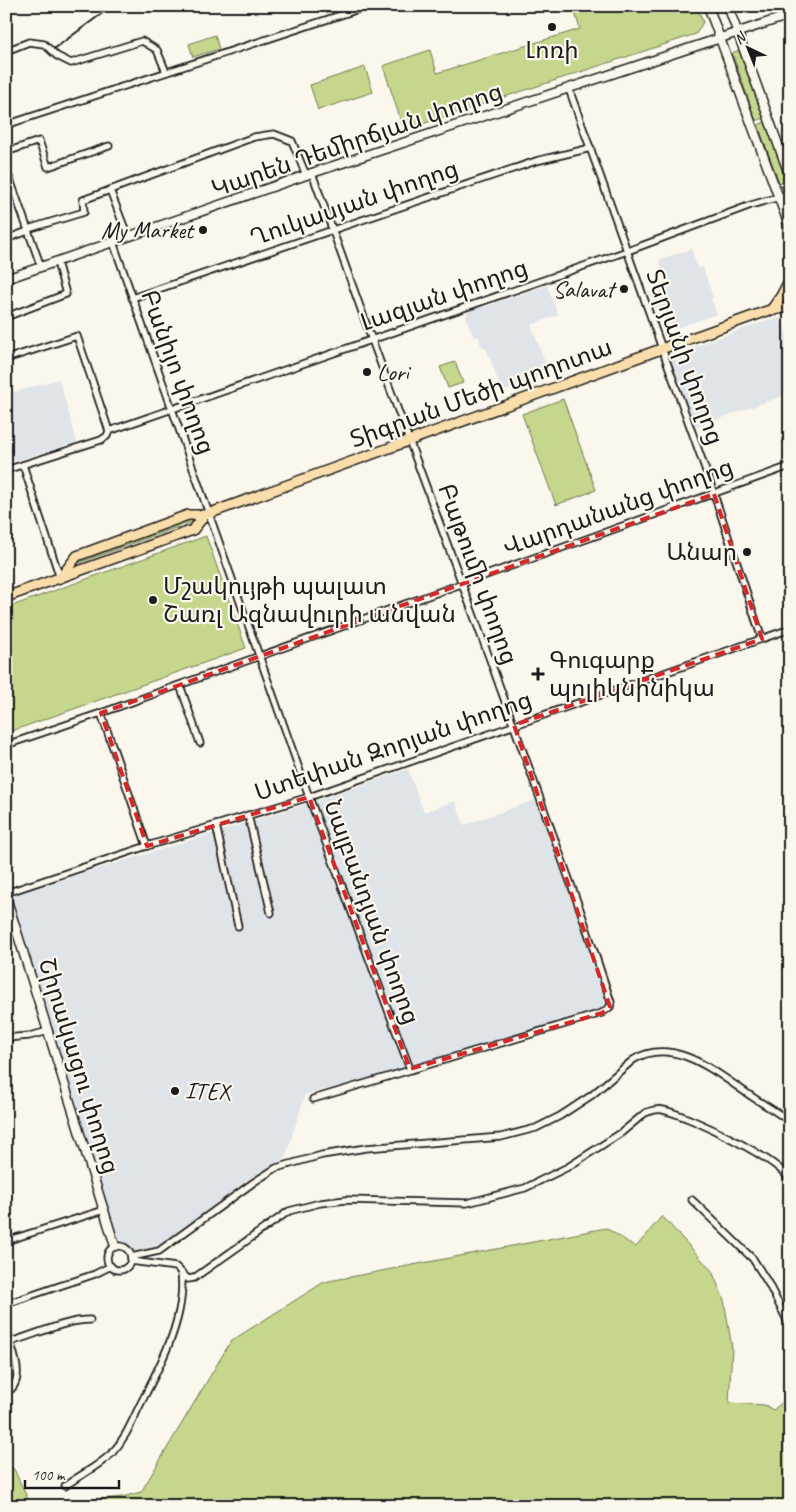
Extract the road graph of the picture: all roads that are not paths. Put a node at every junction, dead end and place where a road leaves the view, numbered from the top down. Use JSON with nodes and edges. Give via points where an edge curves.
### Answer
{"nodes":[{"id":1,"x":368,"y":6,"type":"edge"},
{"id":2,"x":708,"y":6,"type":"edge"},
{"id":3,"x":728,"y":6,"type":"edge"},
{"id":4,"x":790,"y":14,"type":"edge"},
{"id":5,"x":737,"y":31,"type":"junction"},
{"id":6,"x":720,"y":37,"type":"junction"},
{"id":7,"x":6,"y":51,"type":"edge"},
{"id":8,"x":166,"y":72,"type":"junction"},
{"id":9,"x":569,"y":89,"type":"junction"},
{"id":10,"x":6,"y":125,"type":"edge"},
{"id":11,"x":109,"y":146,"type":"dead end"},
{"id":12,"x":591,"y":148,"type":"junction"},
{"id":13,"x":6,"y":152,"type":"edge"},
{"id":14,"x":6,"y":168,"type":"edge"},
{"id":15,"x":309,"y":174,"type":"junction"},
{"id":16,"x":8,"y":177,"type":"edge"},
{"id":17,"x":790,"y":177,"type":"edge"},
{"id":18,"x":110,"y":190,"type":"junction"},
{"id":19,"x":790,"y":194,"type":"edge"},
{"id":20,"x":778,"y":197,"type":"junction"},
{"id":21,"x":790,"y":228,"type":"edge"},
{"id":22,"x":28,"y":230,"type":"junction"},
{"id":23,"x":332,"y":230,"type":"junction"},
{"id":24,"x":128,"y":237,"type":"junction"},
{"id":25,"x":6,"y":239,"type":"edge"},
{"id":26,"x":112,"y":242,"type":"junction"},
{"id":27,"x":627,"y":251,"type":"junction"},
{"id":28,"x":57,"y":262,"type":"junction"},
{"id":29,"x":40,"y":267,"type":"junction"},
{"id":30,"x":790,"y":278,"type":"edge"},
{"id":31,"x":6,"y":279,"type":"edge"},
{"id":32,"x":790,"y":296,"type":"edge"},
{"id":33,"x":132,"y":298,"type":"junction"},
{"id":34,"x":790,"y":307,"type":"edge"},
{"id":35,"x":771,"y":310,"type":"junction"},
{"id":36,"x":6,"y":317,"type":"edge"},
{"id":37,"x":372,"y":340,"type":"junction"},
{"id":38,"x":661,"y":349,"type":"junction"},
{"id":39,"x":6,"y":360,"type":"edge"},
{"id":40,"x":170,"y":410,"type":"junction"},
{"id":41,"x":109,"y":431,"type":"junction"},
{"id":42,"x":410,"y":441,"type":"junction"},
{"id":43,"x":23,"y":465,"type":"junction"},
{"id":44,"x":790,"y":466,"type":"edge"},
{"id":45,"x":6,"y":470,"type":"edge"},
{"id":46,"x":714,"y":494,"type":"junction"},
{"id":47,"x":207,"y":514,"type":"junction"},
{"id":48,"x":60,"y":578,"type":"junction"},
{"id":49,"x":461,"y":583,"type":"junction"},
{"id":50,"x":6,"y":597,"type":"edge"},
{"id":51,"x":790,"y":629,"type":"edge"},
{"id":52,"x":762,"y":639,"type":"junction"},
{"id":53,"x":260,"y":656,"type":"junction"},
{"id":54,"x":180,"y":685,"type":"junction"},
{"id":55,"x":102,"y":713,"type":"junction"},
{"id":56,"x":514,"y":725,"type":"junction"},
{"id":57,"x":200,"y":743,"type":"dead end"},
{"id":58,"x":6,"y":745,"type":"edge"},
{"id":59,"x":309,"y":797,"type":"junction"},
{"id":60,"x":248,"y":816,"type":"junction"},
{"id":61,"x":216,"y":825,"type":"junction"},
{"id":62,"x":147,"y":846,"type":"junction"},
{"id":63,"x":6,"y":893,"type":"edge"},
{"id":64,"x":6,"y":897,"type":"edge"},
{"id":65,"x":271,"y":913,"type":"dead end"},
{"id":66,"x":238,"y":926,"type":"dead end"},
{"id":67,"x":49,"y":1031,"type":"junction"},
{"id":68,"x":6,"y":1038,"type":"edge"},
{"id":69,"x":410,"y":1069,"type":"junction"},
{"id":70,"x":313,"y":1098,"type":"dead end"},
{"id":71,"x":790,"y":1122,"type":"edge"},
{"id":72,"x":790,"y":1180,"type":"edge"},
{"id":73,"x":692,"y":1200,"type":"dead end"},
{"id":74,"x":104,"y":1210,"type":"junction"},
{"id":75,"x":6,"y":1241,"type":"edge"},
{"id":76,"x":115,"y":1246,"type":"junction"},
{"id":77,"x":131,"y":1259,"type":"junction"},
{"id":78,"x":110,"y":1266,"type":"junction"},
{"id":79,"x":180,"y":1270,"type":"junction"},
{"id":80,"x":6,"y":1304,"type":"edge"},
{"id":81,"x":90,"y":1320,"type":"dead end"},
{"id":82,"x":790,"y":1326,"type":"edge"},
{"id":83,"x":7,"y":1332,"type":"edge"},
{"id":84,"x":10,"y":1342,"type":"junction"},
{"id":85,"x":6,"y":1356,"type":"edge"},
{"id":86,"x":6,"y":1393,"type":"edge"},
{"id":87,"x":64,"y":1486,"type":"dead end"}],
"edges":[{"from":1,"to":8,"type":"street"},
{"from":2,"to":6,"type":"street"},
{"from":3,"to":5,"type":"street"},
{"from":4,"to":5,"type":"street","name":"Կարեն Դեմիրճյան փողոց"},
{"from":5,"to":6,"type":"street","name":"Կարեն Դեմիրճյան փողոց"},
{"from":5,"to":17,"type":"street"},
{"from":6,"to":9,"type":"street","name":"Կարեն Դեմիրճյան փողոց"},
{"from":6,"to":20,"type":"street"},
{"from":7,"to":8,"type":"street","via":[[29,42],[44,44],[71,63],[142,41],[157,50]]},
{"from":8,"to":10,"type":"street"},
{"from":9,"to":12,"type":"street","name":"Տերյանի փողոց"},
{"from":9,"to":15,"type":"street","name":"Կարեն Դեմիրճյան փողոց"},
{"from":11,"to":13,"type":"street","via":[[48,167],[39,141]]},
{"from":12,"to":23,"type":"street","name":"Ղուկասյան փողոց","via":[[536,161]]},
{"from":12,"to":27,"type":"street","name":"Տերյանի փողոց"},
{"from":14,"to":16,"type":"street"},
{"from":15,"to":18,"type":"street","name":"Բաթումի փողոց","via":[[292,141],[274,134],[254,137]]},
{"from":15,"to":23,"type":"street","name":"Բաթումի փողոց"},
{"from":15,"to":24,"type":"street","name":"Կարեն Դեմիրճյան փողոց"},
{"from":16,"to":22,"type":"street"},
{"from":18,"to":22,"type":"street","name":"Բաթումի փողոց","via":[[83,200],[84,212]]},
{"from":18,"to":24,"type":"street"},
{"from":19,"to":20,"type":"street","name":"Լազյան փողոց"},
{"from":20,"to":21,"type":"street"},
{"from":20,"to":27,"type":"street","name":"Լազյան փողոց"},
{"from":22,"to":25,"type":"street"},
{"from":22,"to":29,"type":"street"},
{"from":23,"to":33,"type":"street","name":"Ղուկասյան փողոց"},
{"from":23,"to":37,"type":"street","name":"Բաթումի փողոց"},
{"from":24,"to":26,"type":"street","name":"Կարեն Դեմիրճյան փողոց"},
{"from":26,"to":28,"type":"street","name":"Կարեն Դեմիրճյան փողոց"},
{"from":26,"to":33,"type":"street","name":"Բանիյո փողոց"},
{"from":27,"to":37,"type":"street","name":"Լազյան փողոց"},
{"from":27,"to":38,"type":"street","name":"Տերյանի փողոց"},
{"from":28,"to":29,"type":"street","name":"Կարեն Դեմիրճյան փողոց"},
{"from":28,"to":36,"type":"street","via":[[66,294]]},
{"from":29,"to":31,"type":"street","name":"Կարեն Դեմիրճյան փողոց"},
{"from":30,"to":35,"type":"main road"},
{"from":32,"to":35,"type":"main road","name":"Տիգրան Մեծի պողոտա"},
{"from":33,"to":40,"type":"street","name":"Բանիյո փողոց"},
{"from":34,"to":35,"type":"main road","name":"Տիգրան Մեծի պողոտա"},
{"from":35,"to":38,"type":"main road","name":"Տիգրան Մեծի պողոտա"},
{"from":37,"to":40,"type":"street","name":"Լազյան փողոց"},
{"from":37,"to":42,"type":"street","name":"Բաթումի փողոց"},
{"from":38,"to":42,"type":"main road","name":"Տիգրան Մեծի պողոտա"},
{"from":38,"to":46,"type":"street","name":"Տերյանի փողոց"},
{"from":39,"to":41,"type":"street","via":[[76,336]]},
{"from":40,"to":41,"type":"street","name":"Լազյան փողոց"},
{"from":40,"to":47,"type":"street","name":"Բանիյո փողոց"},
{"from":41,"to":43,"type":"street","name":"Լազյան փողոց","via":[[101,440]]},
{"from":42,"to":47,"type":"main road","name":"Տիգրան Մեծի պողոտա"},
{"from":42,"to":49,"type":"street","name":"Բաթումի փողոց"},
{"from":43,"to":45,"type":"street","name":"Լազյան փողոց"},
{"from":43,"to":48,"type":"street"},
{"from":44,"to":46,"type":"street","name":"Վարդանանց փողոց"},
{"from":46,"to":49,"type":"street","name":"Վարդանանց փողոց"},
{"from":46,"to":52,"type":"street","name":"Տերյանի փողոց"},
{"from":47,"to":48,"type":"main road","name":"Տիգրան Մեծի պողոտա","via":[[192,530]]},
{"from":47,"to":48,"type":"main road","name":"Տիգրան Մեծի պողոտա","via":[[188,515],[77,556]]},
{"from":47,"to":53,"type":"street","name":"Նալբանդյան փողոց"},
{"from":48,"to":50,"type":"main road","name":"Տիգրան Մեծի պողոտա"},
{"from":49,"to":53,"type":"street","name":"Վարդանանց փողոց"},
{"from":49,"to":56,"type":"street","name":"Բաթումի փողոց"},
{"from":51,"to":52,"type":"street","name":"Ստեփան Զորյան փողոց"},
{"from":52,"to":56,"type":"street","name":"Ստեփան Զորյան փողոց"},
{"from":53,"to":54,"type":"street","name":"Վարդանանց փողոց"},
{"from":53,"to":59,"type":"street","name":"Նալբանդյան փողոց"},
{"from":54,"to":55,"type":"street","name":"Վարդանանց փողոց"},
{"from":54,"to":57,"type":"street"},
{"from":55,"to":58,"type":"street","name":"Վարդանանց փողոց"},
{"from":55,"to":62,"type":"street"},
{"from":56,"to":59,"type":"street","name":"Ստեփան Զորյան փողոց"},
{"from":56,"to":69,"type":"street","name":"Բաթումի փողոց","via":[[582,915],[610,1007],[602,1013]]},
{"from":59,"to":60,"type":"street","name":"Ստեփան Զորյան փողոց"},
{"from":59,"to":69,"type":"street","name":"Նալբանդյան փողոց"},
{"from":60,"to":61,"type":"street","name":"Ստեփան Զորյան փողոց"},
{"from":60,"to":65,"type":"street"},
{"from":61,"to":62,"type":"street","name":"Ստեփան Զորյան փողոց"},
{"from":61,"to":66,"type":"street"},
{"from":62,"to":63,"type":"street","name":"Ստեփան Զորյան փողոց"},
{"from":64,"to":67,"type":"street","name":"Շիրակացու փողոց"},
{"from":67,"to":68,"type":"street"},
{"from":67,"to":74,"type":"street","name":"Շիրակացու փողոց"},
{"from":69,"to":70,"type":"street"},
{"from":71,"to":77,"type":"street","via":[[692,1059],[654,1052],[633,1060],[592,1095],[536,1128],[501,1137],[366,1148],[322,1155],[276,1168],[159,1251]]},
{"from":72,"to":79,"type":"street","via":[[767,1159],[705,1126],[662,1109],[653,1110],[568,1167],[525,1188],[467,1203],[346,1200],[304,1206],[281,1215],[194,1278],[188,1279]]},
{"from":73,"to":82,"type":"street","via":[[753,1259]]},
{"from":74,"to":75,"type":"street"},
{"from":74,"to":76,"type":"street","name":"Շիրակացու փողոց"},
{"from":76,"to":77,"type":"street","via":[[126,1248]]},
{"from":76,"to":78,"type":"street","via":[[107,1255]]},
{"from":77,"to":78,"type":"street","via":[[129,1265],[121,1270]]},
{"from":77,"to":79,"type":"street"},
{"from":78,"to":80,"type":"street","via":[[96,1274]]},
{"from":79,"to":87,"type":"street","via":[[182,1282],[175,1324],[158,1372],[129,1430],[112,1453]]},
{"from":81,"to":84,"type":"street","via":[[78,1320]]},
{"from":83,"to":84,"type":"street"},
{"from":83,"to":85,"type":"street"},
{"from":84,"to":86,"type":"street","via":[[18,1381]]}]}
